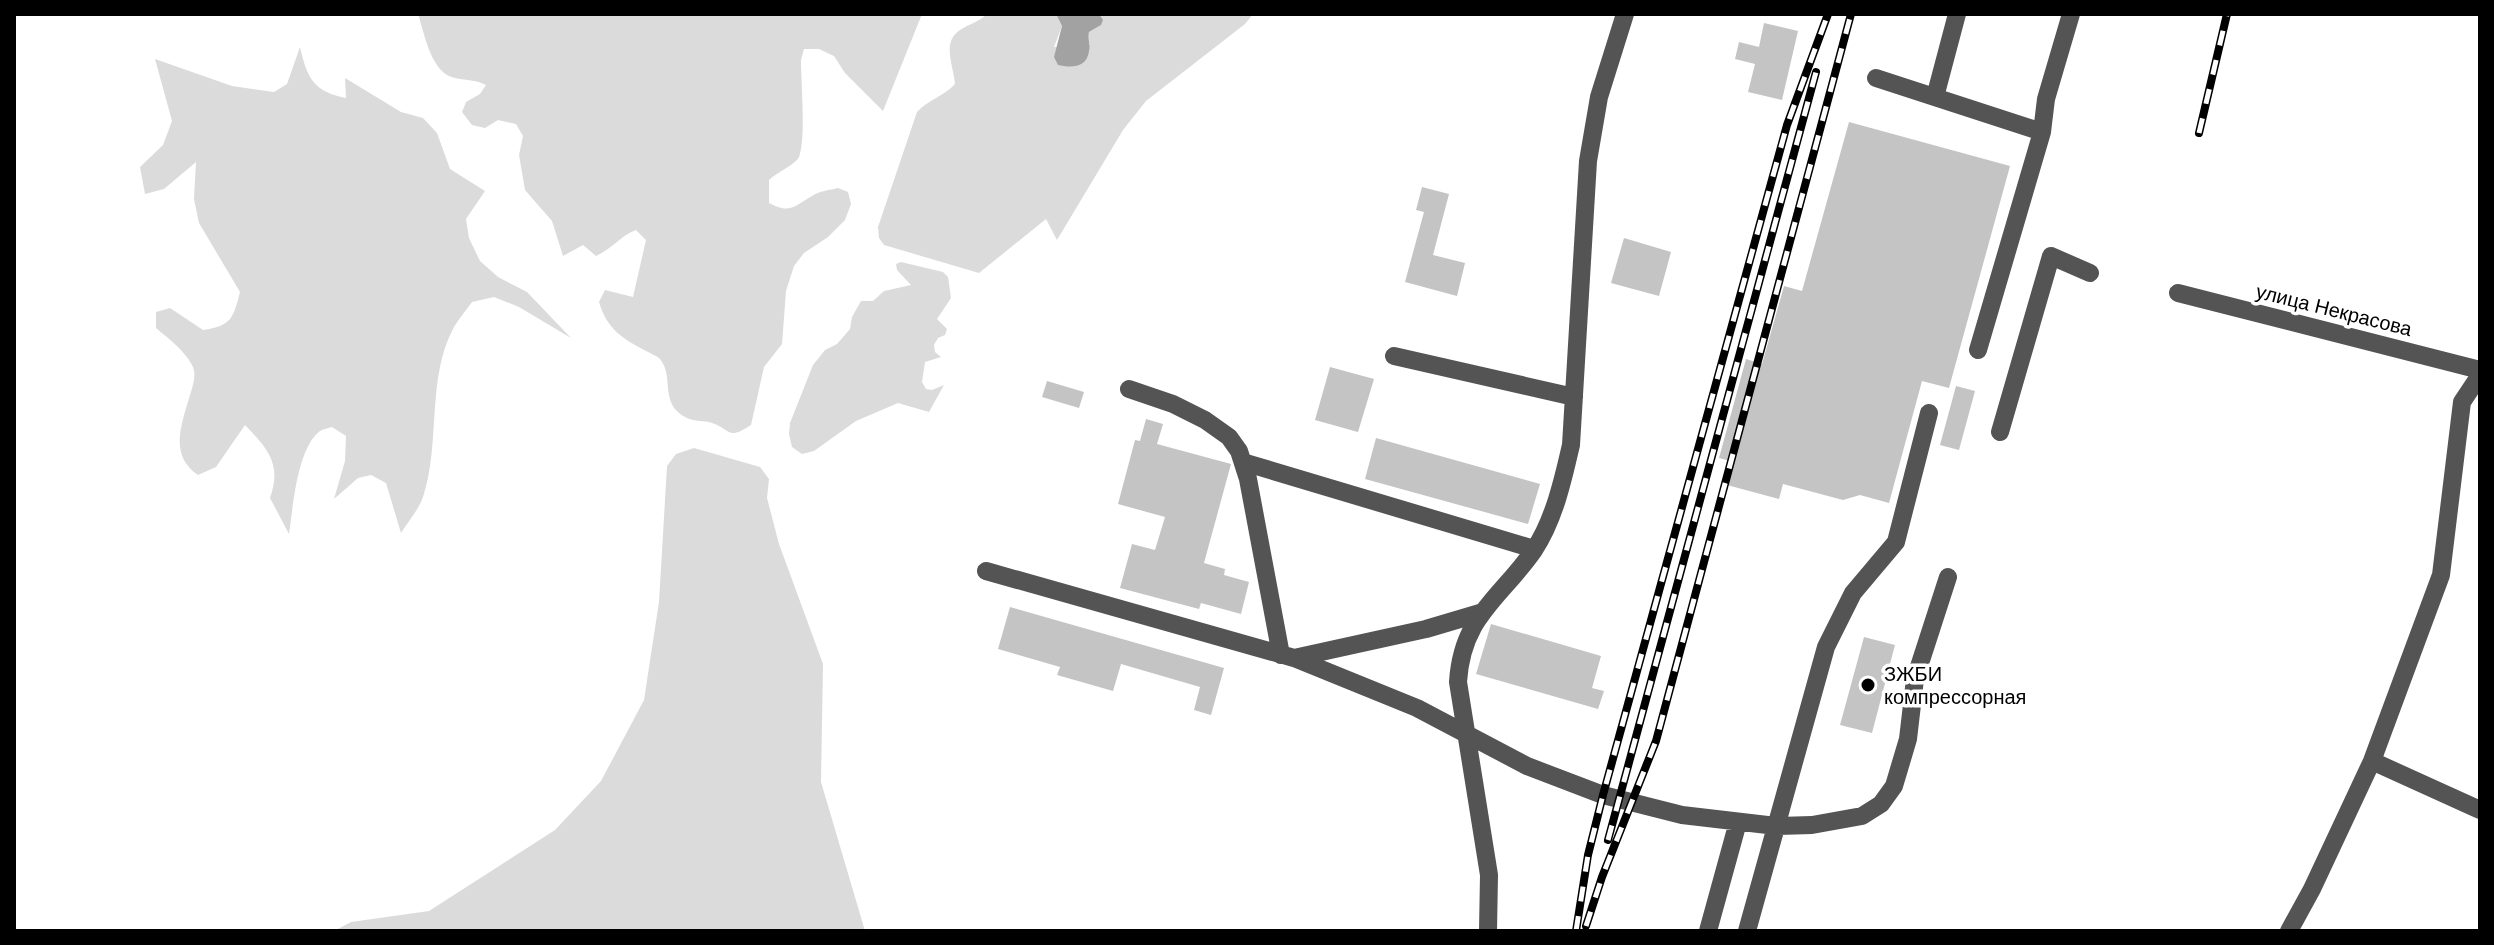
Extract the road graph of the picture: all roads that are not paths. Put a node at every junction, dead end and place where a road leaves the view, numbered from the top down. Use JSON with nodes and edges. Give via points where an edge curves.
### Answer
{"nodes":[{"id":1,"x":1625,"y":14,"type":"edge"},
{"id":2,"x":1957,"y":14,"type":"edge"},
{"id":3,"x":2071,"y":14,"type":"edge"},
{"id":4,"x":1876,"y":78,"type":"dead end"},
{"id":5,"x":1935,"y":97,"type":"junction"},
{"id":6,"x":2042,"y":132,"type":"junction"},
{"id":7,"x":2090,"y":273,"type":"dead end"},
{"id":8,"x":2178,"y":293,"type":"dead end"},
{"id":9,"x":1978,"y":350,"type":"dead end"},
{"id":10,"x":1394,"y":356,"type":"dead end"},
{"id":11,"x":2480,"y":372,"type":"edge"},
{"id":12,"x":1129,"y":389,"type":"dead end"},
{"id":13,"x":1574,"y":397,"type":"junction"},
{"id":14,"x":1929,"y":413,"type":"dead end"},
{"id":15,"x":2000,"y":432,"type":"dead end"},
{"id":16,"x":1243,"y":462,"type":"junction"},
{"id":17,"x":1534,"y":549,"type":"junction"},
{"id":18,"x":986,"y":571,"type":"dead end"},
{"id":19,"x":1948,"y":577,"type":"dead end"},
{"id":20,"x":1480,"y":613,"type":"junction"},
{"id":21,"x":1287,"y":656,"type":"junction"},
{"id":22,"x":1466,"y":734,"type":"junction"},
{"id":23,"x":2372,"y":761,"type":"junction"},
{"id":24,"x":2480,"y":810,"type":"edge"},
{"id":25,"x":1738,"y":822,"type":"junction"},
{"id":26,"x":1776,"y":826,"type":"junction"},
{"id":27,"x":1488,"y":931,"type":"edge"},
{"id":28,"x":1708,"y":931,"type":"edge"},
{"id":29,"x":1747,"y":931,"type":"edge"},
{"id":30,"x":2289,"y":931,"type":"edge"}],
"edges":[{"from":1,"to":13,"type":"street","via":[[1599,97],[1588,161]]},
{"from":2,"to":5,"type":"street"},
{"from":3,"to":6,"type":"street"},
{"from":4,"to":5,"type":"street"},
{"from":5,"to":6,"type":"street"},
{"from":6,"to":9,"type":"street"},
{"from":7,"to":15,"type":"street","via":[[2051,256]]},
{"from":8,"to":11,"type":"street","name":"улица Некрасова"},
{"from":10,"to":13,"type":"street"},
{"from":11,"to":23,"type":"street","via":[[2462,402],[2441,575]]},
{"from":12,"to":16,"type":"street","via":[[1205,420],[1229,437]]},
{"from":13,"to":17,"type":"street","via":[[1564,474],[1546,530]]},
{"from":14,"to":26,"type":"street","via":[[1896,542],[1853,593],[1826,647]]},
{"from":16,"to":17,"type":"street"},
{"from":16,"to":21,"type":"street"},
{"from":17,"to":20,"type":"street"},
{"from":18,"to":21,"type":"street"},
{"from":19,"to":26,"type":"street","via":[[1915,679],[1908,739],[1894,786],[1881,804],[1862,816]]},
{"from":20,"to":21,"type":"street"},
{"from":20,"to":22,"type":"street","via":[[1459,661]]},
{"from":21,"to":22,"type":"street"},
{"from":22,"to":25,"type":"street","via":[[1527,766],[1603,795],[1682,815]]},
{"from":22,"to":27,"type":"street","via":[[1489,875]]},
{"from":23,"to":24,"type":"street"},
{"from":23,"to":30,"type":"street"},
{"from":25,"to":26,"type":"street"},
{"from":25,"to":28,"type":"street"},
{"from":26,"to":29,"type":"street"}]}
